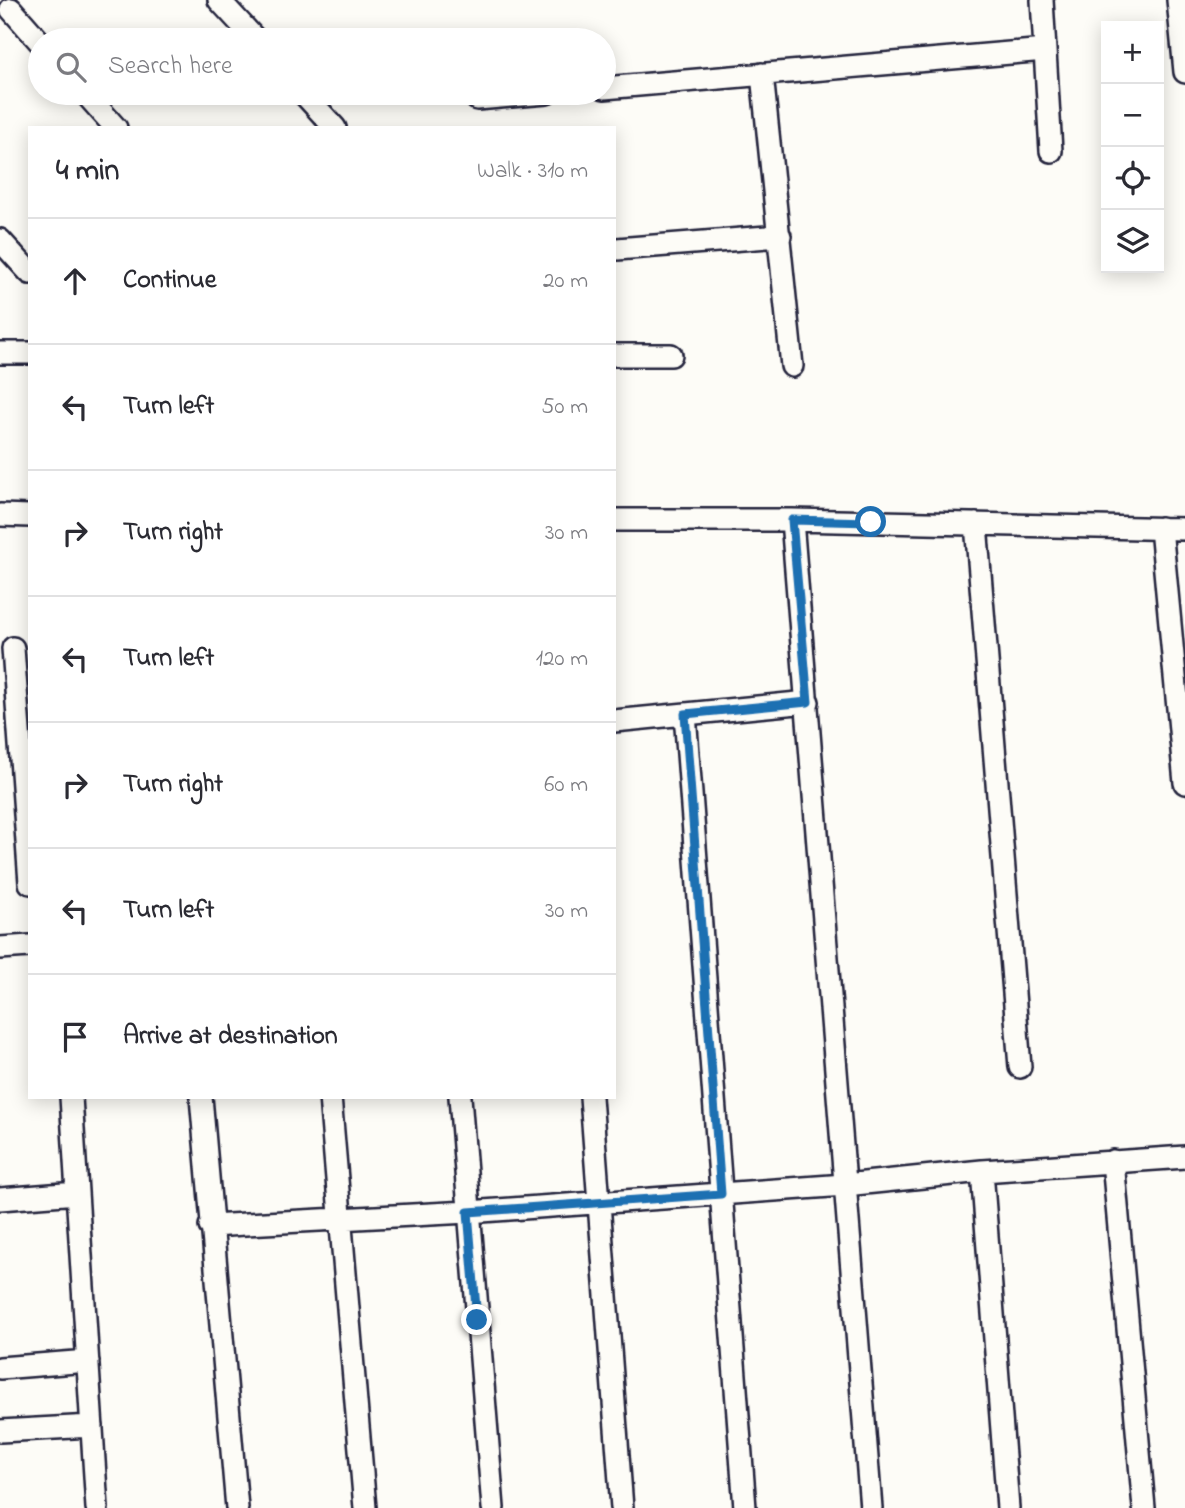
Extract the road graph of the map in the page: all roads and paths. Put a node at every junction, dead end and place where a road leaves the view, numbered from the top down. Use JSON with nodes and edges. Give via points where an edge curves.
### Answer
{"nodes":[{"id":1,"x":219,"y":0,"type":"edge"},
{"id":2,"x":1042,"y":0,"type":"edge"},
{"id":3,"x":1178,"y":0,"type":"edge"},
{"id":4,"x":10,"y":9,"type":"edge"},
{"id":5,"x":245,"y":28,"type":"edge"},
{"id":6,"x":28,"y":29,"type":"edge"},
{"id":7,"x":1045,"y":50,"type":"junction"},
{"id":8,"x":1185,"y":72,"type":"edge"},
{"id":9,"x":762,"y":74,"type":"junction"},
{"id":10,"x":616,"y":87,"type":"edge"},
{"id":11,"x":96,"y":105,"type":"edge"},
{"id":12,"x":314,"y":105,"type":"edge"},
{"id":13,"x":114,"y":126,"type":"edge"},
{"id":14,"x":333,"y":126,"type":"edge"},
{"id":15,"x":1051,"y":151,"type":"dead end"},
{"id":16,"x":780,"y":236,"type":"junction"},
{"id":17,"x":0,"y":240,"type":"edge"},
{"id":18,"x":617,"y":250,"type":"dead end"},
{"id":19,"x":28,"y":271,"type":"edge"},
{"id":20,"x":0,"y":353,"type":"edge"},
{"id":21,"x":28,"y":353,"type":"edge"},
{"id":22,"x":616,"y":355,"type":"edge"},
{"id":23,"x":671,"y":355,"type":"dead end"},
{"id":24,"x":792,"y":366,"type":"dead end"},
{"id":25,"x":0,"y":515,"type":"edge"},
{"id":26,"x":28,"y":516,"type":"edge"},
{"id":27,"x":616,"y":520,"type":"edge"},
{"id":28,"x":792,"y":520,"type":"junction"},
{"id":29,"x":976,"y":524,"type":"junction"},
{"id":30,"x":1161,"y":528,"type":"junction"},
{"id":31,"x":1185,"y":530,"type":"edge"},
{"id":32,"x":14,"y":648,"type":"edge"},
{"id":33,"x":808,"y":702,"type":"junction"},
{"id":34,"x":685,"y":714,"type":"junction"},
{"id":35,"x":616,"y":721,"type":"edge"},
{"id":36,"x":1185,"y":783,"type":"edge"},
{"id":37,"x":28,"y":854,"type":"edge"},
{"id":38,"x":28,"y":946,"type":"edge"},
{"id":39,"x":0,"y":948,"type":"edge"},
{"id":40,"x":1020,"y":1067,"type":"dead end"},
{"id":41,"x":71,"y":1099,"type":"edge"},
{"id":42,"x":201,"y":1099,"type":"edge"},
{"id":43,"x":330,"y":1099,"type":"edge"},
{"id":44,"x":460,"y":1099,"type":"edge"},
{"id":45,"x":591,"y":1099,"type":"edge"},
{"id":46,"x":1185,"y":1157,"type":"edge"},
{"id":47,"x":1113,"y":1161,"type":"junction"},
{"id":48,"x":982,"y":1171,"type":"junction"},
{"id":49,"x":845,"y":1185,"type":"junction"},
{"id":50,"x":77,"y":1193,"type":"junction"},
{"id":51,"x":721,"y":1194,"type":"junction"},
{"id":52,"x":0,"y":1199,"type":"edge"},
{"id":53,"x":600,"y":1202,"type":"junction"},
{"id":54,"x":468,"y":1212,"type":"junction"},
{"id":55,"x":340,"y":1217,"type":"junction"},
{"id":56,"x":210,"y":1226,"type":"junction"},
{"id":57,"x":88,"y":1361,"type":"junction"},
{"id":58,"x":0,"y":1368,"type":"edge"},
{"id":59,"x":92,"y":1426,"type":"junction"},
{"id":60,"x":0,"y":1431,"type":"edge"},
{"id":61,"x":97,"y":1508,"type":"edge"},
{"id":62,"x":236,"y":1508,"type":"edge"},
{"id":63,"x":365,"y":1508,"type":"edge"},
{"id":64,"x":493,"y":1508,"type":"edge"},
{"id":65,"x":622,"y":1508,"type":"edge"},
{"id":66,"x":746,"y":1508,"type":"edge"},
{"id":67,"x":871,"y":1508,"type":"edge"},
{"id":68,"x":1008,"y":1508,"type":"edge"},
{"id":69,"x":1144,"y":1508,"type":"edge"}],
"edges":[{"from":1,"to":5,"type":"street"},
{"from":2,"to":7,"type":"street"},
{"from":3,"to":8,"type":"street"},
{"from":4,"to":6,"type":"street"},
{"from":7,"to":9,"type":"street"},
{"from":7,"to":15,"type":"street"},
{"from":9,"to":10,"type":"street"},
{"from":9,"to":16,"type":"street"},
{"from":11,"to":13,"type":"street"},
{"from":12,"to":14,"type":"street"},
{"from":16,"to":18,"type":"street"},
{"from":16,"to":24,"type":"street"},
{"from":17,"to":19,"type":"street"},
{"from":20,"to":21,"type":"street"},
{"from":22,"to":23,"type":"street"},
{"from":25,"to":26,"type":"street"},
{"from":27,"to":28,"type":"street"},
{"from":28,"to":29,"type":"street"},
{"from":28,"to":33,"type":"street"},
{"from":29,"to":30,"type":"street"},
{"from":29,"to":40,"type":"street"},
{"from":30,"to":31,"type":"street"},
{"from":30,"to":36,"type":"street"},
{"from":32,"to":37,"type":"street"},
{"from":33,"to":34,"type":"street"},
{"from":33,"to":49,"type":"street"},
{"from":34,"to":35,"type":"street"},
{"from":34,"to":51,"type":"street"},
{"from":38,"to":39,"type":"street"},
{"from":41,"to":50,"type":"street"},
{"from":42,"to":56,"type":"street"},
{"from":43,"to":55,"type":"street"},
{"from":44,"to":54,"type":"street"},
{"from":45,"to":53,"type":"street"},
{"from":46,"to":47,"type":"street"},
{"from":47,"to":48,"type":"street"},
{"from":47,"to":69,"type":"street"},
{"from":48,"to":49,"type":"street"},
{"from":48,"to":68,"type":"street"},
{"from":49,"to":51,"type":"street"},
{"from":49,"to":67,"type":"street"},
{"from":50,"to":52,"type":"street"},
{"from":50,"to":57,"type":"street"},
{"from":51,"to":53,"type":"street"},
{"from":51,"to":66,"type":"street"},
{"from":53,"to":54,"type":"street"},
{"from":53,"to":65,"type":"street"},
{"from":54,"to":55,"type":"street"},
{"from":54,"to":64,"type":"street"},
{"from":55,"to":56,"type":"street"},
{"from":55,"to":63,"type":"street"},
{"from":56,"to":62,"type":"street"},
{"from":57,"to":58,"type":"street"},
{"from":57,"to":59,"type":"street"},
{"from":59,"to":60,"type":"street"},
{"from":59,"to":61,"type":"street"}]}
